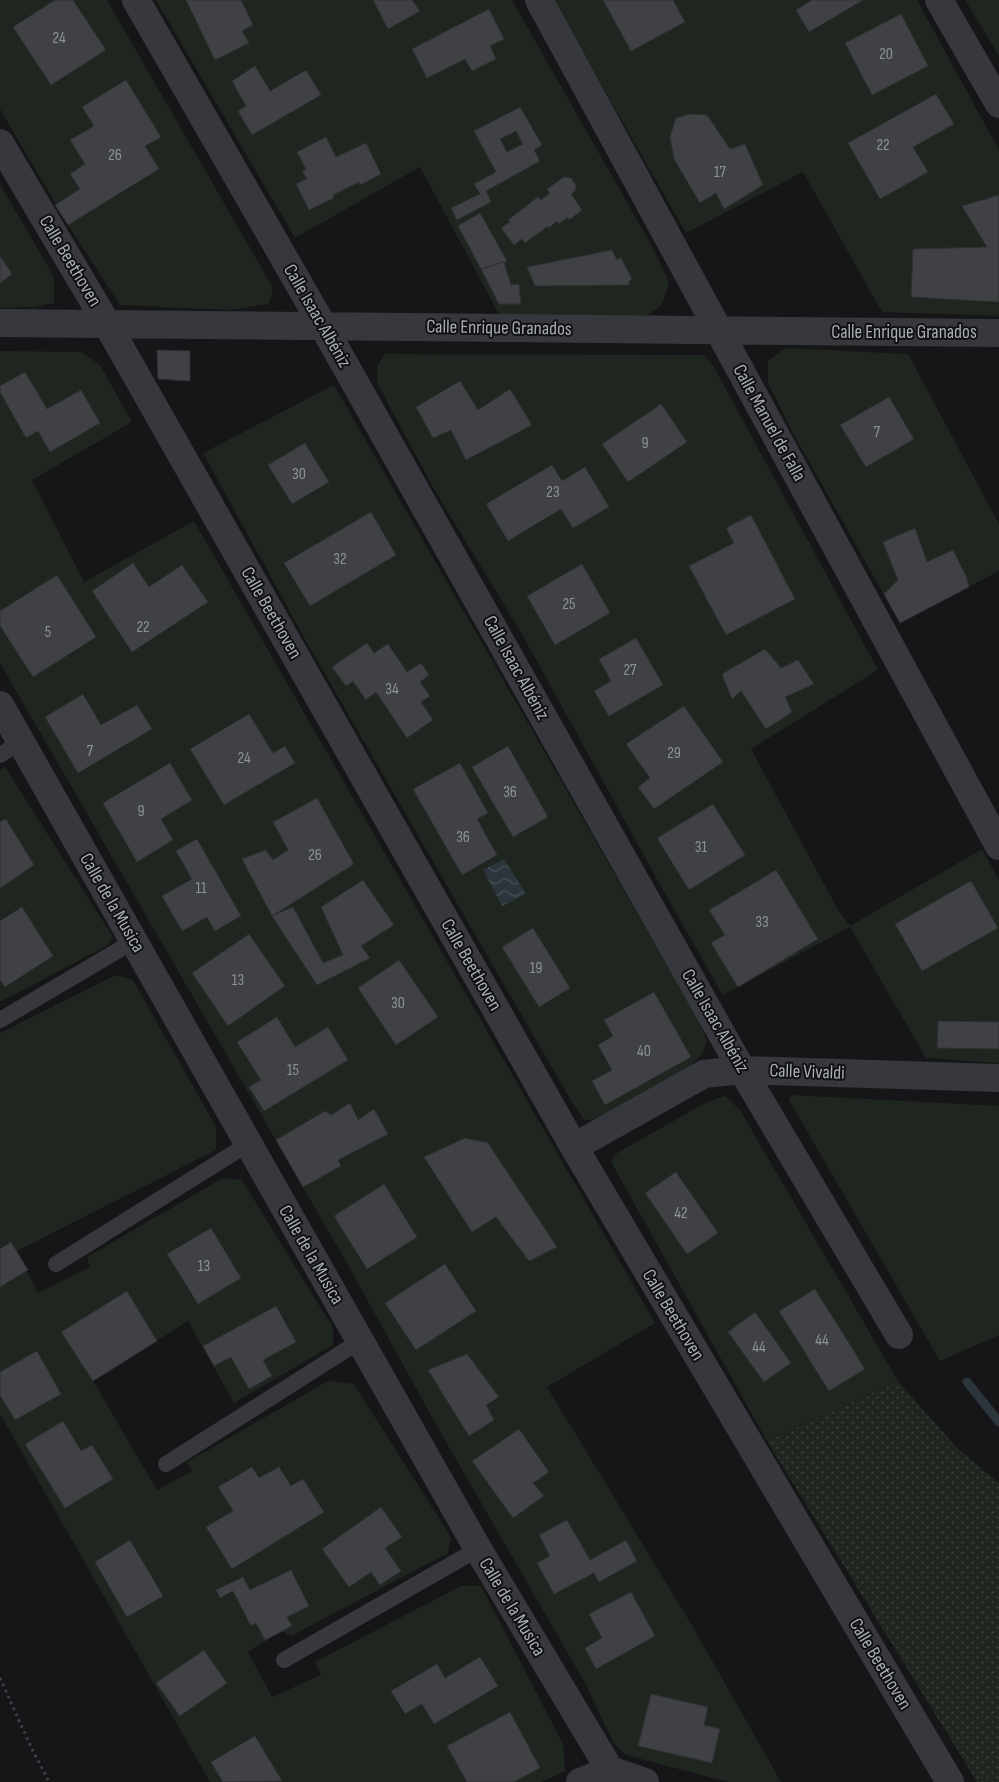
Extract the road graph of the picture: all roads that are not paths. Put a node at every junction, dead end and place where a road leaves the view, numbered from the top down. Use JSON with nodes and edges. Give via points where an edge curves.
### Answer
{"nodes":[{"id":1,"x":136,"y":0,"type":"edge"},
{"id":2,"x":539,"y":0,"type":"edge"},
{"id":3,"x":940,"y":0,"type":"edge"},
{"id":4,"x":999,"y":104,"type":"edge"},
{"id":5,"x":0,"y":143,"type":"edge"},
{"id":6,"x":0,"y":323,"type":"edge"},
{"id":7,"x":107,"y":324,"type":"junction"},
{"id":8,"x":324,"y":326,"type":"junction"},
{"id":9,"x":719,"y":331,"type":"junction"},
{"id":10,"x":999,"y":333,"type":"edge"},
{"id":11,"x":0,"y":705,"type":"edge"},
{"id":12,"x":11,"y":749,"type":"edge"},
{"id":13,"x":999,"y":846,"type":"edge"},
{"id":14,"x":134,"y":941,"type":"junction"},
{"id":15,"x":0,"y":1020,"type":"edge"},
{"id":16,"x":742,"y":1070,"type":"junction"},
{"id":17,"x":999,"y":1078,"type":"edge"},
{"id":18,"x":248,"y":1144,"type":"junction"},
{"id":19,"x":574,"y":1147,"type":"junction"},
{"id":20,"x":56,"y":1264,"type":"dead end"},
{"id":21,"x":899,"y":1335,"type":"dead end"},
{"id":22,"x":360,"y":1341,"type":"junction"},
{"id":23,"x":166,"y":1464,"type":"dead end"},
{"id":24,"x":478,"y":1549,"type":"junction"},
{"id":25,"x":284,"y":1660,"type":"dead end"},
{"id":26,"x":610,"y":1770,"type":"junction"},
{"id":27,"x":580,"y":1782,"type":"edge"},
{"id":28,"x":645,"y":1782,"type":"edge"},
{"id":29,"x":950,"y":1782,"type":"edge"}],
"edges":[{"from":1,"to":8,"type":"street","name":"Calle Isaac Albéniz"},
{"from":2,"to":9,"type":"street","name":"Calle Manuel de Falla"},
{"from":3,"to":4,"type":"street"},
{"from":5,"to":7,"type":"street","name":"Calle Beethoven"},
{"from":6,"to":7,"type":"street","name":"Calle Enrique Granados"},
{"from":7,"to":8,"type":"street","name":"Calle Enrique Granados"},
{"from":7,"to":19,"type":"street","name":"Calle Beethoven"},
{"from":8,"to":9,"type":"street","name":"Calle Enrique Granados"},
{"from":8,"to":16,"type":"street","name":"Calle Isaac Albéniz"},
{"from":9,"to":10,"type":"street","name":"Calle Enrique Granados"},
{"from":9,"to":13,"type":"street","name":"Calle Manuel de Falla"},
{"from":11,"to":12,"type":"street","name":"Calle de la Musica"},
{"from":12,"to":14,"type":"street","name":"Calle de la Musica"},
{"from":14,"to":15,"type":"lane"},
{"from":14,"to":18,"type":"street","name":"Calle de la Musica"},
{"from":16,"to":17,"type":"street","name":"Calle Vivaldi"},
{"from":16,"to":19,"type":"street","name":"Calle Vivaldi","via":[[704,1074]]},
{"from":16,"to":21,"type":"street","name":"Calle Isaac Albéniz"},
{"from":18,"to":20,"type":"lane"},
{"from":18,"to":22,"type":"street","name":"Calle de la Musica"},
{"from":19,"to":29,"type":"street","name":"Calle Beethoven"},
{"from":22,"to":23,"type":"lane"},
{"from":22,"to":24,"type":"street","name":"Calle de la Musica"},
{"from":24,"to":25,"type":"lane"},
{"from":24,"to":26,"type":"street","name":"Calle de la Musica"},
{"from":26,"to":27,"type":"street"},
{"from":26,"to":28,"type":"street"}]}
